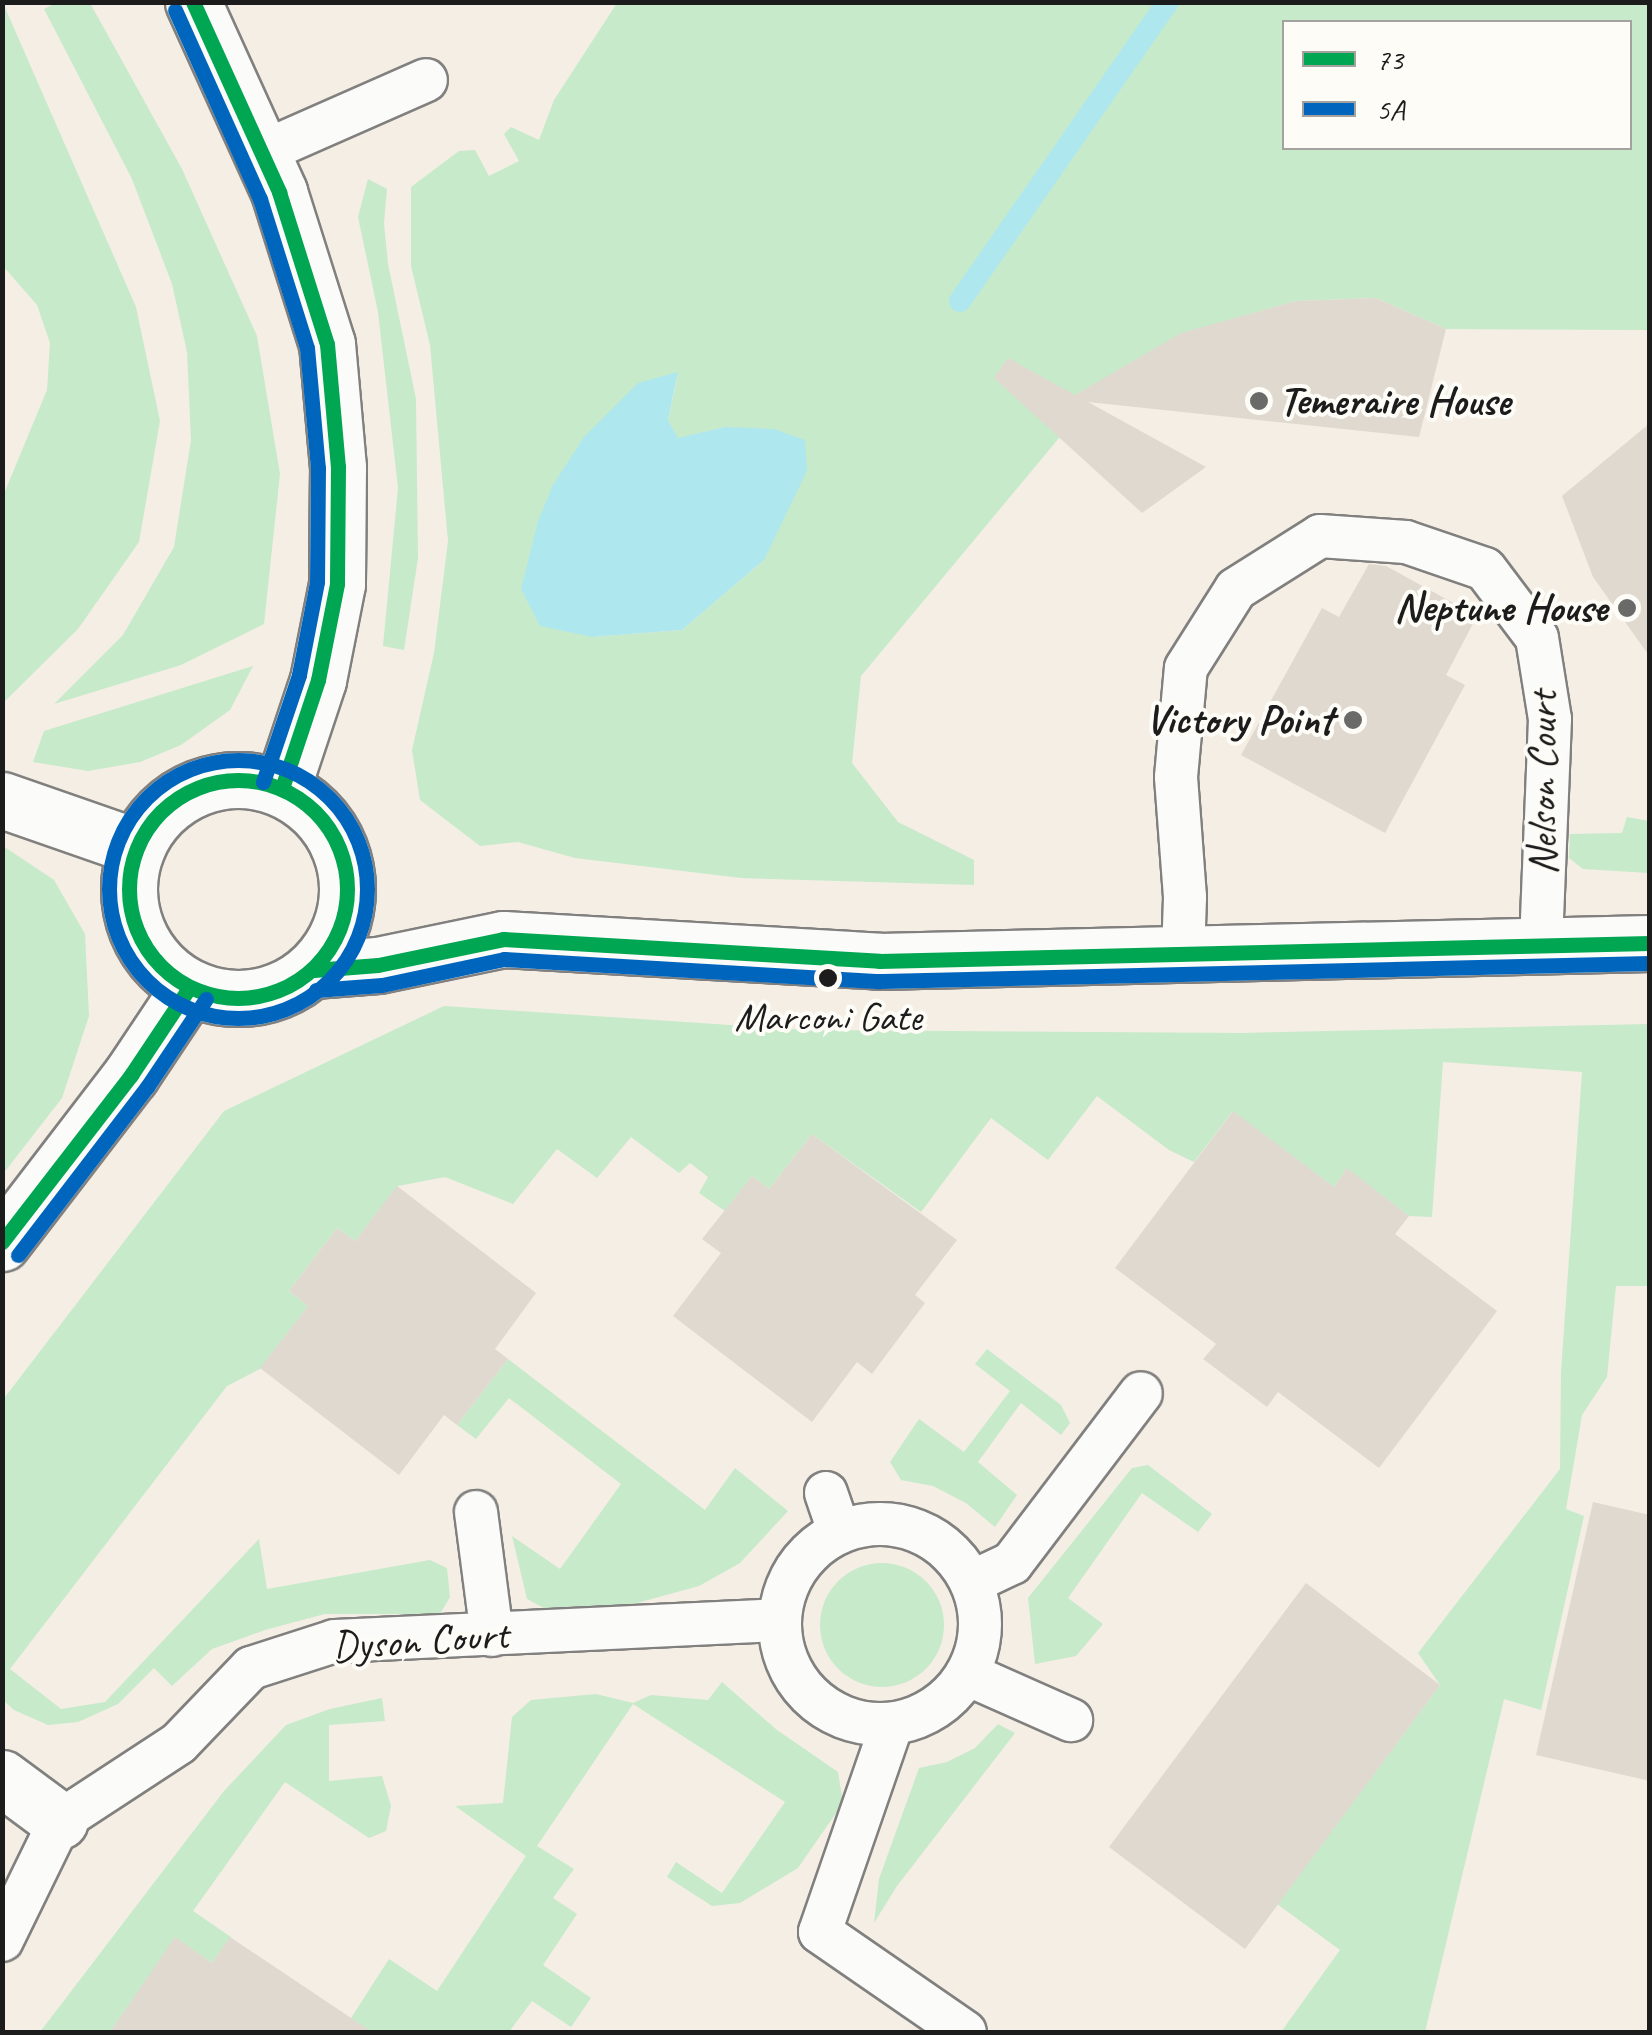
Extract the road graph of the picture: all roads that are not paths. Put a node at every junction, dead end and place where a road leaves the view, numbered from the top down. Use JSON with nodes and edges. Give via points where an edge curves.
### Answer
{"nodes":[{"id":1,"x":193,"y":2,"type":"edge"},
{"id":2,"x":426,"y":80,"type":"dead end"},
{"id":3,"x":262,"y":152,"type":"junction"},
{"id":4,"x":282,"y":788,"type":"junction"},
{"id":5,"x":2,"y":800,"type":"edge"},
{"id":6,"x":137,"y":847,"type":"junction"},
{"id":7,"x":1650,"y":943,"type":"edge"},
{"id":8,"x":1541,"y":946,"type":"junction"},
{"id":9,"x":1183,"y":956,"type":"junction"},
{"id":10,"x":314,"y":970,"type":"junction"},
{"id":11,"x":189,"y":988,"type":"junction"},
{"id":12,"x":2,"y":1243,"type":"edge"},
{"id":13,"x":1141,"y":1393,"type":"dead end"},
{"id":14,"x":476,"y":1512,"type":"dead end"},
{"id":15,"x":972,"y":1582,"type":"junction"},
{"id":16,"x":778,"y":1620,"type":"junction"},
{"id":17,"x":492,"y":1635,"type":"junction"},
{"id":18,"x":967,"y":1674,"type":"junction"},
{"id":19,"x":1071,"y":1720,"type":"dead end"},
{"id":20,"x":892,"y":1724,"type":"junction"},
{"id":21,"x":2,"y":1778,"type":"edge"},
{"id":22,"x":60,"y":1820,"type":"junction"},
{"id":23,"x":2,"y":1940,"type":"edge"},
{"id":24,"x":965,"y":2032,"type":"edge"}],
"edges":[{"from":1,"to":3,"type":"street"},
{"from":2,"to":3,"type":"lane"},
{"from":3,"to":4,"type":"street","via":[[327,344],[338,467],[337,584],[318,680]]},
{"from":4,"to":6,"type":"street","via":[[249,779],[214,782],[182,795],[156,817]]},
{"from":4,"to":10,"type":"street","via":[[329,826],[349,882],[330,948]]},
{"from":5,"to":6,"type":"street"},
{"from":6,"to":11,"type":"street","via":[[129,879],[136,927],[162,968]]},
{"from":7,"to":8,"type":"street"},
{"from":8,"to":9,"type":"street"},
{"from":8,"to":9,"type":"lane","name":"Nelson Court","via":[[1550,719],[1537,638],[1485,568],[1406,542],[1320,536],[1236,589],[1186,668],[1176,776]]},
{"from":9,"to":10,"type":"street","via":[[879,961],[503,939],[378,965]]},
{"from":10,"to":11,"type":"street","via":[[254,998],[220,998]]},
{"from":11,"to":12,"type":"street"},
{"from":13,"to":15,"type":"lane","via":[[1012,1563]]},
{"from":14,"to":17,"type":"lane"},
{"from":15,"to":16,"type":"lane","via":[[930,1536],[832,1512],[783,1593]]},
{"from":15,"to":18,"type":"lane","via":[[979,1644]]},
{"from":16,"to":17,"type":"lane","name":"Dyson Court"},
{"from":16,"to":20,"type":"lane","via":[[783,1655],[813,1698],[857,1722]]},
{"from":17,"to":22,"type":"lane","name":"Dyson Court","via":[[336,1640],[251,1668],[179,1743]]},
{"from":18,"to":19,"type":"lane"},
{"from":18,"to":20,"type":"lane","via":[[948,1698]]},
{"from":20,"to":24,"type":"lane","via":[[820,1932]]},
{"from":21,"to":22,"type":"street"},
{"from":22,"to":23,"type":"lane"}]}
